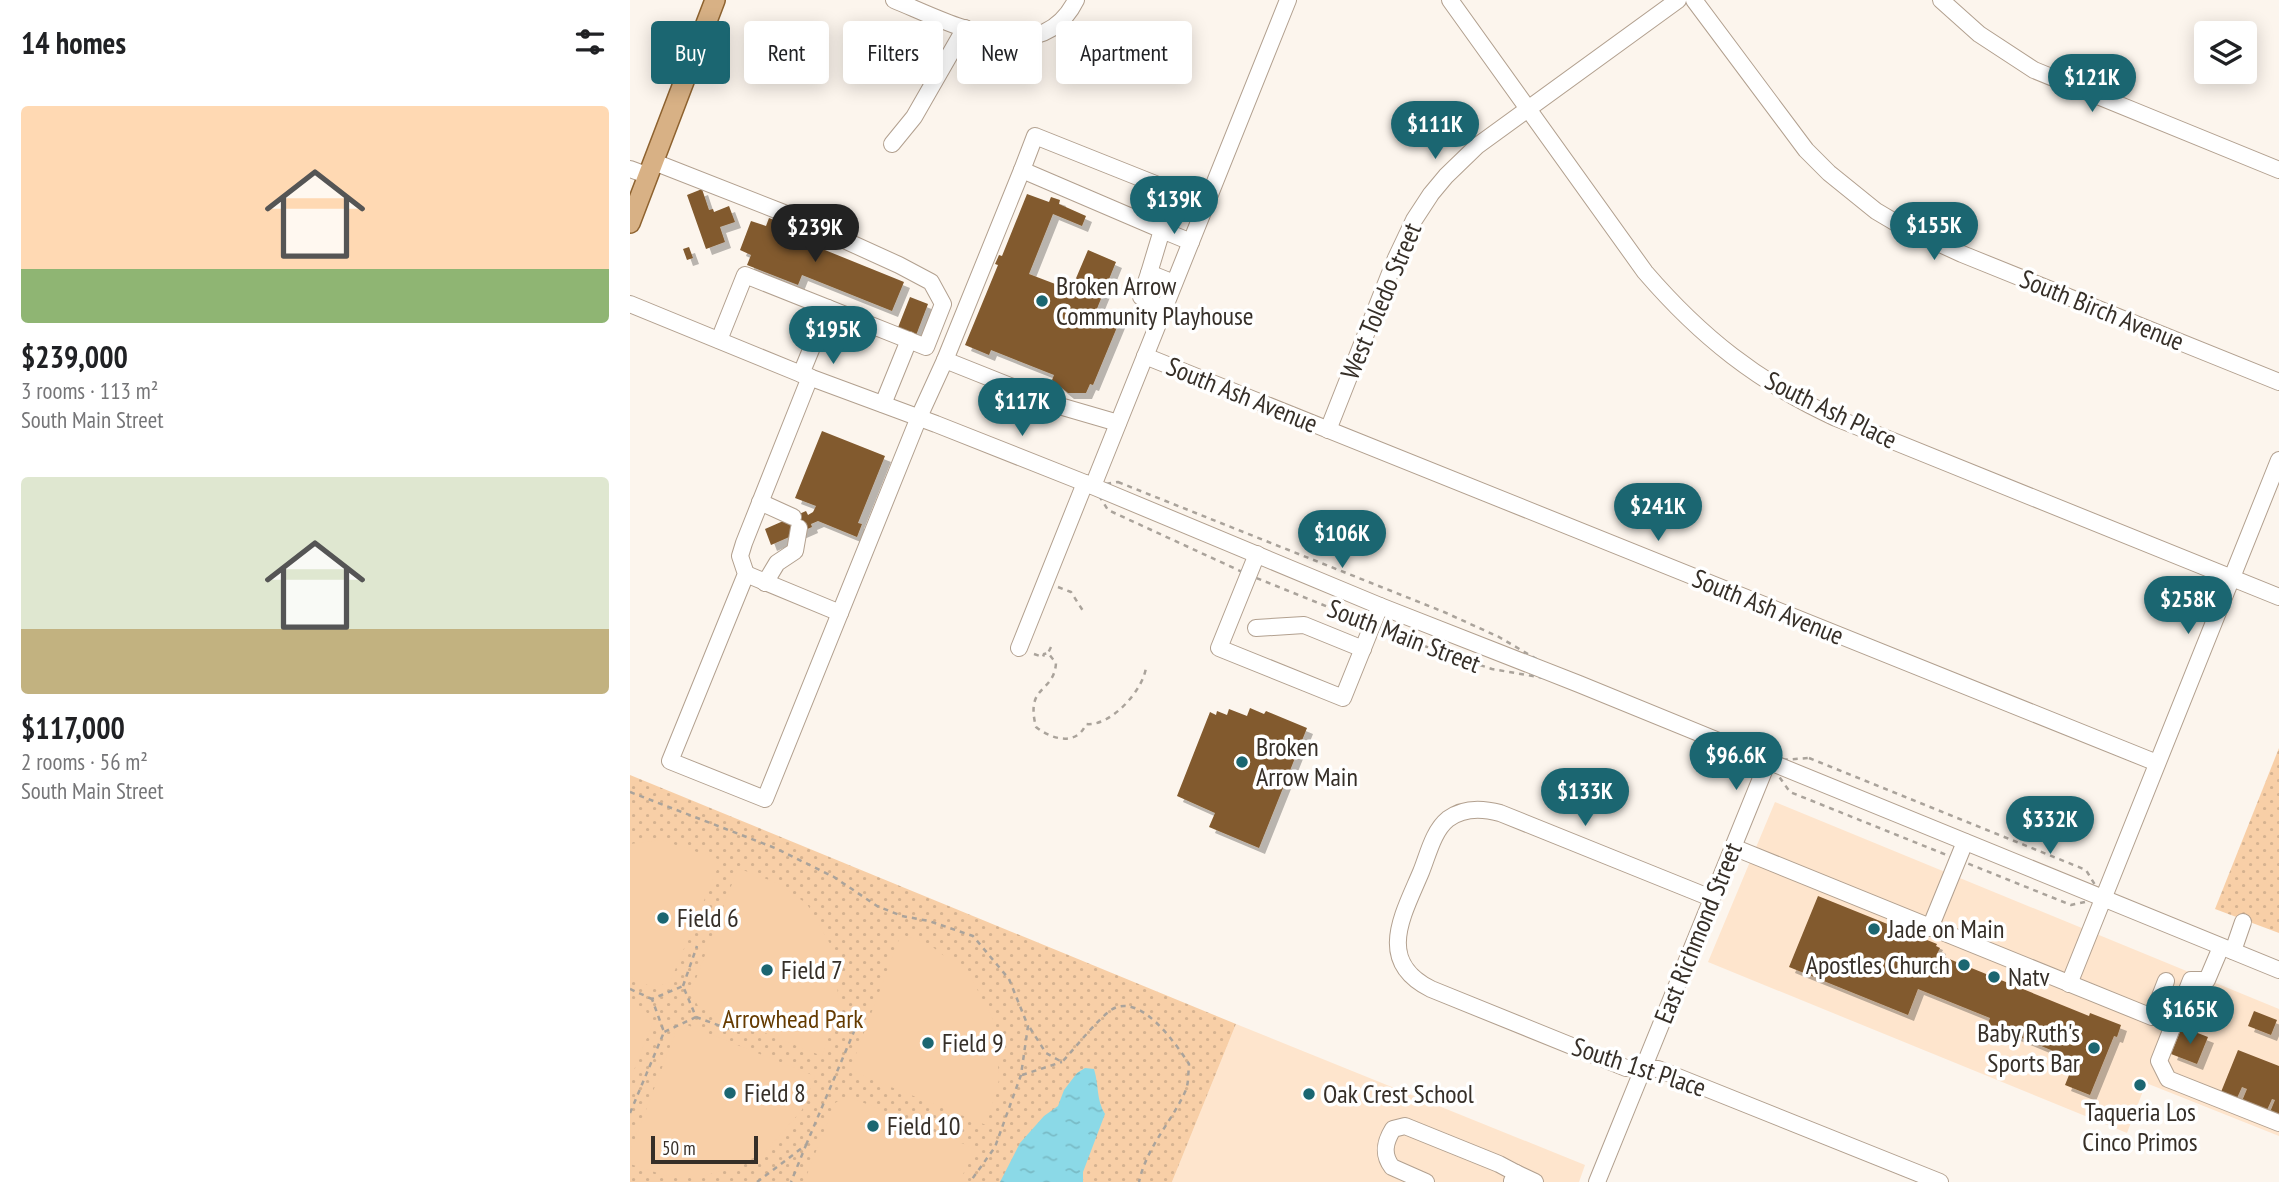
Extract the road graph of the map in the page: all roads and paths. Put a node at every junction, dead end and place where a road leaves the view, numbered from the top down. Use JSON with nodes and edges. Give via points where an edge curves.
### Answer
{"nodes":[{"id":1,"x":715,"y":0,"type":"edge"},
{"id":2,"x":894,"y":0,"type":"edge"},
{"id":3,"x":1076,"y":0,"type":"edge"},
{"id":4,"x":1288,"y":0,"type":"edge"},
{"id":5,"x":1450,"y":0,"type":"edge"},
{"id":6,"x":1678,"y":0,"type":"edge"},
{"id":7,"x":1694,"y":0,"type":"edge"},
{"id":8,"x":1941,"y":0,"type":"edge"},
{"id":9,"x":957,"y":25,"type":"edge"},
{"id":10,"x":1042,"y":34,"type":"edge"},
{"id":11,"x":957,"y":42,"type":"edge"},
{"id":12,"x":1527,"y":108,"type":"junction"},
{"id":13,"x":892,"y":144,"type":"dead end"},
{"id":14,"x":630,"y":169,"type":"edge"},
{"id":15,"x":651,"y":169,"type":"junction"},
{"id":16,"x":1022,"y":170,"type":"junction"},
{"id":17,"x":2279,"y":170,"type":"edge"},
{"id":18,"x":630,"y":223,"type":"edge"},
{"id":19,"x":1162,"y":230,"type":"junction"},
{"id":20,"x":1191,"y":242,"type":"junction"},
{"id":21,"x":1149,"y":273,"type":"junction"},
{"id":22,"x":1174,"y":284,"type":"junction"},
{"id":23,"x":630,"y":304,"type":"edge"},
{"id":24,"x":828,"y":308,"type":"junction"},
{"id":25,"x":1164,"y":309,"type":"junction"},
{"id":26,"x":719,"y":340,"type":"junction"},
{"id":27,"x":909,"y":340,"type":"junction"},
{"id":28,"x":1145,"y":356,"type":"junction"},
{"id":29,"x":945,"y":360,"type":"junction"},
{"id":30,"x":806,"y":375,"type":"junction"},
{"id":31,"x":2279,"y":382,"type":"edge"},
{"id":32,"x":883,"y":404,"type":"junction"},
{"id":33,"x":919,"y":417,"type":"junction"},
{"id":34,"x":1118,"y":423,"type":"junction"},
{"id":35,"x":1328,"y":430,"type":"junction"},
{"id":36,"x":2279,"y":460,"type":"edge"},
{"id":37,"x":1089,"y":484,"type":"junction"},
{"id":38,"x":760,"y":502,"type":"junction"},
{"id":39,"x":1257,"y":554,"type":"junction"},
{"id":40,"x":746,"y":574,"type":"junction"},
{"id":41,"x":1249,"y":575,"type":"junction"},
{"id":42,"x":2231,"y":578,"type":"junction"},
{"id":43,"x":1045,"y":582,"type":"junction"},
{"id":44,"x":765,"y":583,"type":"junction"},
{"id":45,"x":2279,"y":597,"type":"edge"},
{"id":46,"x":1380,"y":606,"type":"junction"},
{"id":47,"x":840,"y":613,"type":"junction"},
{"id":48,"x":1086,"y":614,"type":"dead end"},
{"id":49,"x":1372,"y":625,"type":"junction"},
{"id":50,"x":1256,"y":628,"type":"dead end"},
{"id":51,"x":1051,"y":647,"type":"dead end"},
{"id":52,"x":1018,"y":648,"type":"dead end"},
{"id":53,"x":1363,"y":649,"type":"junction"},
{"id":54,"x":1146,"y":667,"type":"dead end"},
{"id":55,"x":1579,"y":684,"type":"junction"},
{"id":56,"x":1768,"y":761,"type":"junction"},
{"id":57,"x":2157,"y":763,"type":"junction"},
{"id":58,"x":630,"y":792,"type":"edge"},
{"id":59,"x":1900,"y":793,"type":"dead end"},
{"id":60,"x":1965,"y":842,"type":"junction"},
{"id":61,"x":1732,"y":847,"type":"junction"},
{"id":62,"x":1958,"y":860,"type":"junction"},
{"id":63,"x":1711,"y":898,"type":"junction"},
{"id":64,"x":2104,"y":898,"type":"junction"},
{"id":65,"x":2243,"y":922,"type":"dead end"},
{"id":66,"x":1930,"y":928,"type":"junction"},
{"id":67,"x":697,"y":946,"type":"dead end"},
{"id":68,"x":2227,"y":949,"type":"junction"},
{"id":69,"x":2279,"y":970,"type":"edge"},
{"id":70,"x":2166,"y":981,"type":"dead end"},
{"id":71,"x":2069,"y":984,"type":"junction"},
{"id":72,"x":683,"y":986,"type":"junction"},
{"id":73,"x":630,"y":989,"type":"edge"},
{"id":74,"x":652,"y":999,"type":"junction"},
{"id":75,"x":696,"y":1017,"type":"junction"},
{"id":76,"x":858,"y":1023,"type":"dead end"},
{"id":77,"x":1028,"y":1026,"type":"junction"},
{"id":78,"x":734,"y":1031,"type":"dead end"},
{"id":79,"x":664,"y":1032,"type":"junction"},
{"id":80,"x":1062,"y":1062,"type":"junction"},
{"id":81,"x":1643,"y":1068,"type":"junction"},
{"id":82,"x":1021,"y":1075,"type":"junction"},
{"id":83,"x":630,"y":1113,"type":"edge"},
{"id":84,"x":2279,"y":1123,"type":"edge"},
{"id":85,"x":806,"y":1145,"type":"junction"},
{"id":86,"x":1514,"y":1178,"type":"edge"},
{"id":87,"x":757,"y":1182,"type":"edge"},
{"id":88,"x":791,"y":1182,"type":"edge"},
{"id":89,"x":970,"y":1182,"type":"edge"},
{"id":90,"x":1139,"y":1182,"type":"edge"},
{"id":91,"x":1426,"y":1182,"type":"edge"},
{"id":92,"x":1535,"y":1182,"type":"edge"},
{"id":93,"x":1597,"y":1182,"type":"edge"},
{"id":94,"x":1940,"y":1182,"type":"edge"}],
"edges":[{"from":1,"to":15,"type":"main road"},
{"from":2,"to":9,"type":"street"},
{"from":3,"to":10,"type":"street","via":[[1061,23]]},
{"from":4,"to":20,"type":"street"},
{"from":5,"to":12,"type":"street","name":"South Ash Place"},
{"from":6,"to":12,"type":"street","name":"West Toledo Street"},
{"from":7,"to":31,"type":"street","name":"South Birch Avenue","via":[[1806,150],[1876,211],[1962,254]]},
{"from":8,"to":17,"type":"street","via":[[1979,34],[2034,70]]},
{"from":11,"to":13,"type":"street","via":[[914,117]]},
{"from":12,"to":35,"type":"street","name":"West Toledo Street","via":[[1459,162],[1422,207],[1396,258]]},
{"from":12,"to":42,"type":"street","name":"South Ash Place","via":[[1675,307],[1739,363],[1776,388],[1836,418]]},
{"from":14,"to":15,"type":"street"},
{"from":15,"to":18,"type":"main road"},
{"from":15,"to":27,"type":"street","via":[[789,215],[932,282],[943,304],[926,347]]},
{"from":16,"to":19,"type":"street"},
{"from":16,"to":19,"type":"street","via":[[1035,136],[1178,192]]},
{"from":16,"to":29,"type":"street"},
{"from":19,"to":20,"type":"street"},
{"from":19,"to":21,"type":"street"},
{"from":20,"to":22,"type":"street"},
{"from":21,"to":22,"type":"street"},
{"from":21,"to":25,"type":"street","via":[[1141,297]]},
{"from":22,"to":25,"type":"street"},
{"from":23,"to":26,"type":"street","name":"South Main Street"},
{"from":24,"to":26,"type":"street","via":[[745,275]]},
{"from":24,"to":27,"type":"street"},
{"from":24,"to":30,"type":"street"},
{"from":25,"to":28,"type":"street"},
{"from":26,"to":30,"type":"street","name":"South Main Street"},
{"from":27,"to":32,"type":"street"},
{"from":28,"to":34,"type":"street"},
{"from":28,"to":35,"type":"street","name":"South Ash Avenue"},
{"from":29,"to":33,"type":"street"},
{"from":29,"to":34,"type":"street","via":[[1063,407]]},
{"from":30,"to":32,"type":"street","name":"South Main Street"},
{"from":30,"to":38,"type":"street"},
{"from":32,"to":33,"type":"street","name":"South Main Street"},
{"from":33,"to":37,"type":"street","name":"South Main Street"},
{"from":33,"to":47,"type":"street"},
{"from":34,"to":37,"type":"street"},
{"from":35,"to":57,"type":"street","name":"South Ash Avenue"},
{"from":36,"to":42,"type":"street"},
{"from":37,"to":39,"type":"street","name":"South Main Street"},
{"from":37,"to":41,"type":"path","name":"South Main Street","via":[[1108,510]]},
{"from":37,"to":43,"type":"street"},
{"from":38,"to":40,"type":"street","via":[[740,556]]},
{"from":38,"to":44,"type":"street","via":[[796,523],[795,551],[778,563]]},
{"from":39,"to":41,"type":"street"},
{"from":39,"to":46,"type":"street","name":"South Main Street"},
{"from":40,"to":44,"type":"street"},
{"from":40,"to":47,"type":"street","via":[[670,761],[765,799]]},
{"from":41,"to":49,"type":"path","name":"South Main Street"},
{"from":41,"to":53,"type":"street","via":[[1220,648],[1343,698]]},
{"from":42,"to":45,"type":"street","name":"South Ash Place"},
{"from":42,"to":57,"type":"street"},
{"from":43,"to":48,"type":"path","via":[[1071,592]]},
{"from":43,"to":52,"type":"street"},
{"from":44,"to":47,"type":"street"},
{"from":46,"to":49,"type":"street"},
{"from":46,"to":55,"type":"street","name":"South Main Street"},
{"from":49,"to":53,"type":"street"},
{"from":49,"to":55,"type":"path","name":"South Main Street","via":[[1492,669]]},
{"from":50,"to":53,"type":"street","via":[[1304,625]]},
{"from":51,"to":54,"type":"path","via":[[1048,653],[1056,663],[1055,671],[1033,701],[1034,718],[1036,727],[1058,740],[1080,734],[1087,724],[1095,725],[1123,706],[1134,695]]},
{"from":55,"to":56,"type":"street","name":"South Main Street"},
{"from":56,"to":60,"type":"street","name":"South Main Street"},
{"from":56,"to":61,"type":"street","name":"East Richmond Street"},
{"from":56,"to":62,"type":"path","via":[[1790,792]]},
{"from":57,"to":64,"type":"street"},
{"from":58,"to":77,"type":"path","via":[[775,848],[902,916],[973,936],[1010,978]]},
{"from":59,"to":64,"type":"path","via":[[2085,870]]},
{"from":60,"to":62,"type":"street"},
{"from":60,"to":64,"type":"street","name":"South Main Street"},
{"from":61,"to":63,"type":"street","name":"East Richmond Street"},
{"from":61,"to":66,"type":"street"},
{"from":62,"to":64,"type":"path","via":[[2071,905]]},
{"from":62,"to":66,"type":"street"},
{"from":63,"to":81,"type":"street","name":"East Richmond Street"},
{"from":63,"to":81,"type":"street","name":"South 1st Place","via":[[1483,809],[1455,814],[1439,828],[1401,921],[1397,947],[1412,978],[1626,1068]]},
{"from":64,"to":68,"type":"street","name":"South Main Street"},
{"from":64,"to":71,"type":"street"},
{"from":65,"to":68,"type":"street"},
{"from":66,"to":71,"type":"street"},
{"from":67,"to":72,"type":"path"},
{"from":68,"to":69,"type":"street","name":"South Main Street"},
{"from":68,"to":84,"type":"street","via":[[2207,980],[2191,980],[2160,1061],[2168,1079]]},
{"from":70,"to":71,"type":"street","via":[[2152,1017]]},
{"from":72,"to":74,"type":"path"},
{"from":72,"to":75,"type":"path"},
{"from":73,"to":74,"type":"path"},
{"from":74,"to":79,"type":"path"},
{"from":75,"to":78,"type":"path"},
{"from":75,"to":79,"type":"path"},
{"from":76,"to":85,"type":"path"},
{"from":77,"to":80,"type":"path","via":[[1046,1054]]},
{"from":77,"to":82,"type":"path"},
{"from":79,"to":83,"type":"path"},
{"from":80,"to":82,"type":"path"},
{"from":80,"to":90,"type":"path","via":[[1113,1009],[1130,1006],[1150,1016],[1189,1064],[1186,1090],[1159,1134]]},
{"from":81,"to":93,"type":"street","name":"East Richmond Street"},
{"from":81,"to":94,"type":"street","name":"South 1st Place","via":[[1658,1069]]},
{"from":82,"to":89,"type":"path","via":[[995,1147]]},
{"from":85,"to":87,"type":"path"},
{"from":85,"to":88,"type":"path"},
{"from":86,"to":91,"type":"street","via":[[1499,1164],[1405,1126],[1394,1129],[1384,1153],[1388,1162]]},
{"from":86,"to":92,"type":"street"}]}
